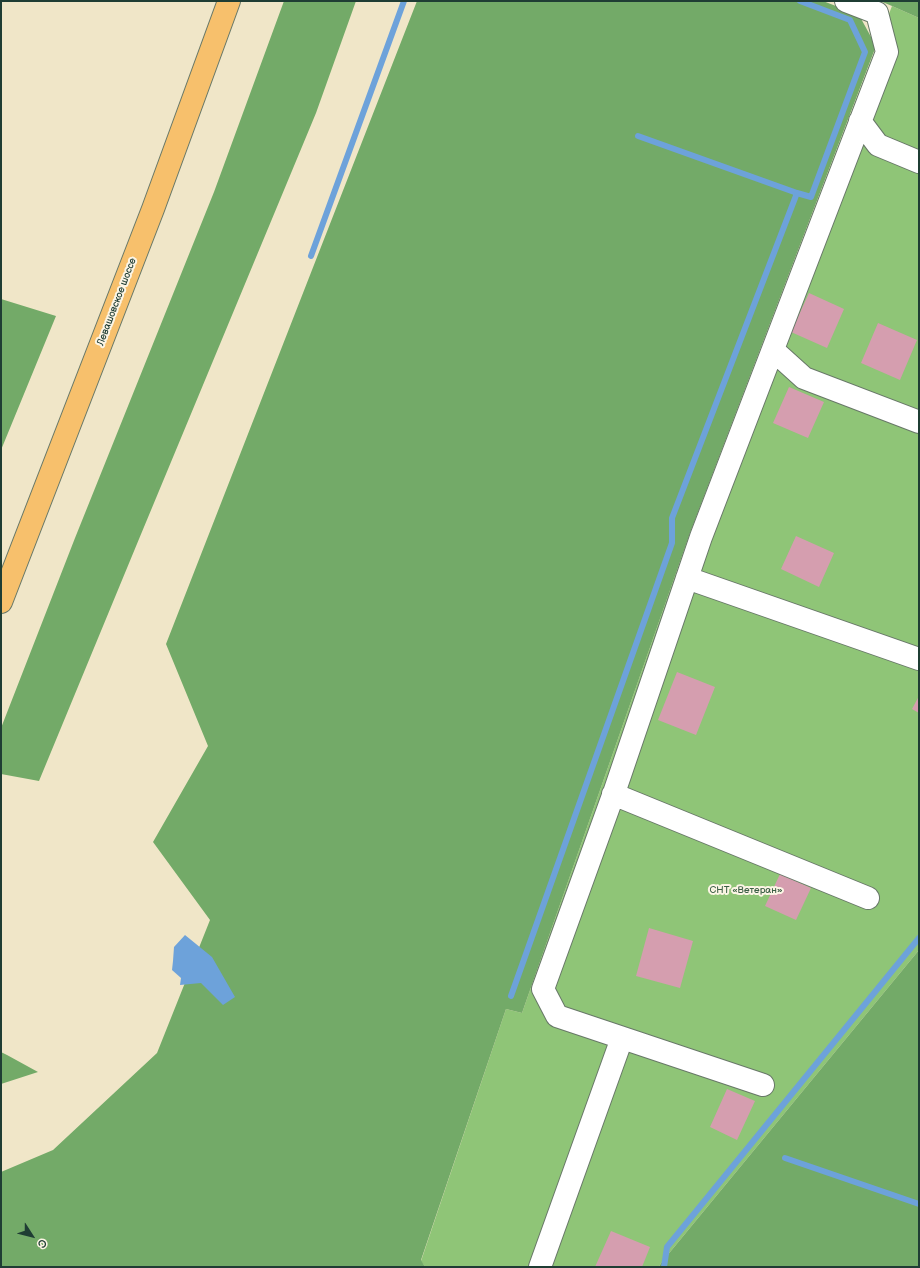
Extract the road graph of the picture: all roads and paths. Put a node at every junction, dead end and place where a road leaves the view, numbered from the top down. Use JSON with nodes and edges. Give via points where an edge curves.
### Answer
{"nodes":[{"id":1,"x":229,"y":1,"type":"edge"},
{"id":2,"x":846,"y":1,"type":"edge"},
{"id":3,"x":860,"y":122,"type":"junction"},
{"id":4,"x":919,"y":162,"type":"edge"},
{"id":5,"x":773,"y":350,"type":"junction"},
{"id":6,"x":919,"y":422,"type":"edge"},
{"id":7,"x":687,"y":578,"type":"junction"},
{"id":8,"x":1,"y":602,"type":"edge"},
{"id":9,"x":919,"y":659,"type":"edge"},
{"id":10,"x":613,"y":794,"type":"junction"},
{"id":11,"x":868,"y":898,"type":"dead end"},
{"id":12,"x":622,"y":1038,"type":"junction"},
{"id":13,"x":763,"y":1085,"type":"dead end"},
{"id":14,"x":540,"y":1267,"type":"edge"}],
"edges":[{"from":1,"to":8,"type":"main road","name":"Левашовское шоссе","via":[[150,216]]},
{"from":2,"to":3,"type":"street","via":[[877,13],[887,52]]},
{"from":3,"to":4,"type":"street","via":[[878,145]]},
{"from":3,"to":5,"type":"street"},
{"from":5,"to":6,"type":"street","via":[[804,378]]},
{"from":5,"to":7,"type":"street"},
{"from":7,"to":9,"type":"street"},
{"from":7,"to":10,"type":"street"},
{"from":10,"to":11,"type":"street"},
{"from":10,"to":12,"type":"street","via":[[543,989],[557,1016]]},
{"from":12,"to":13,"type":"street"},
{"from":12,"to":14,"type":"street"}]}
